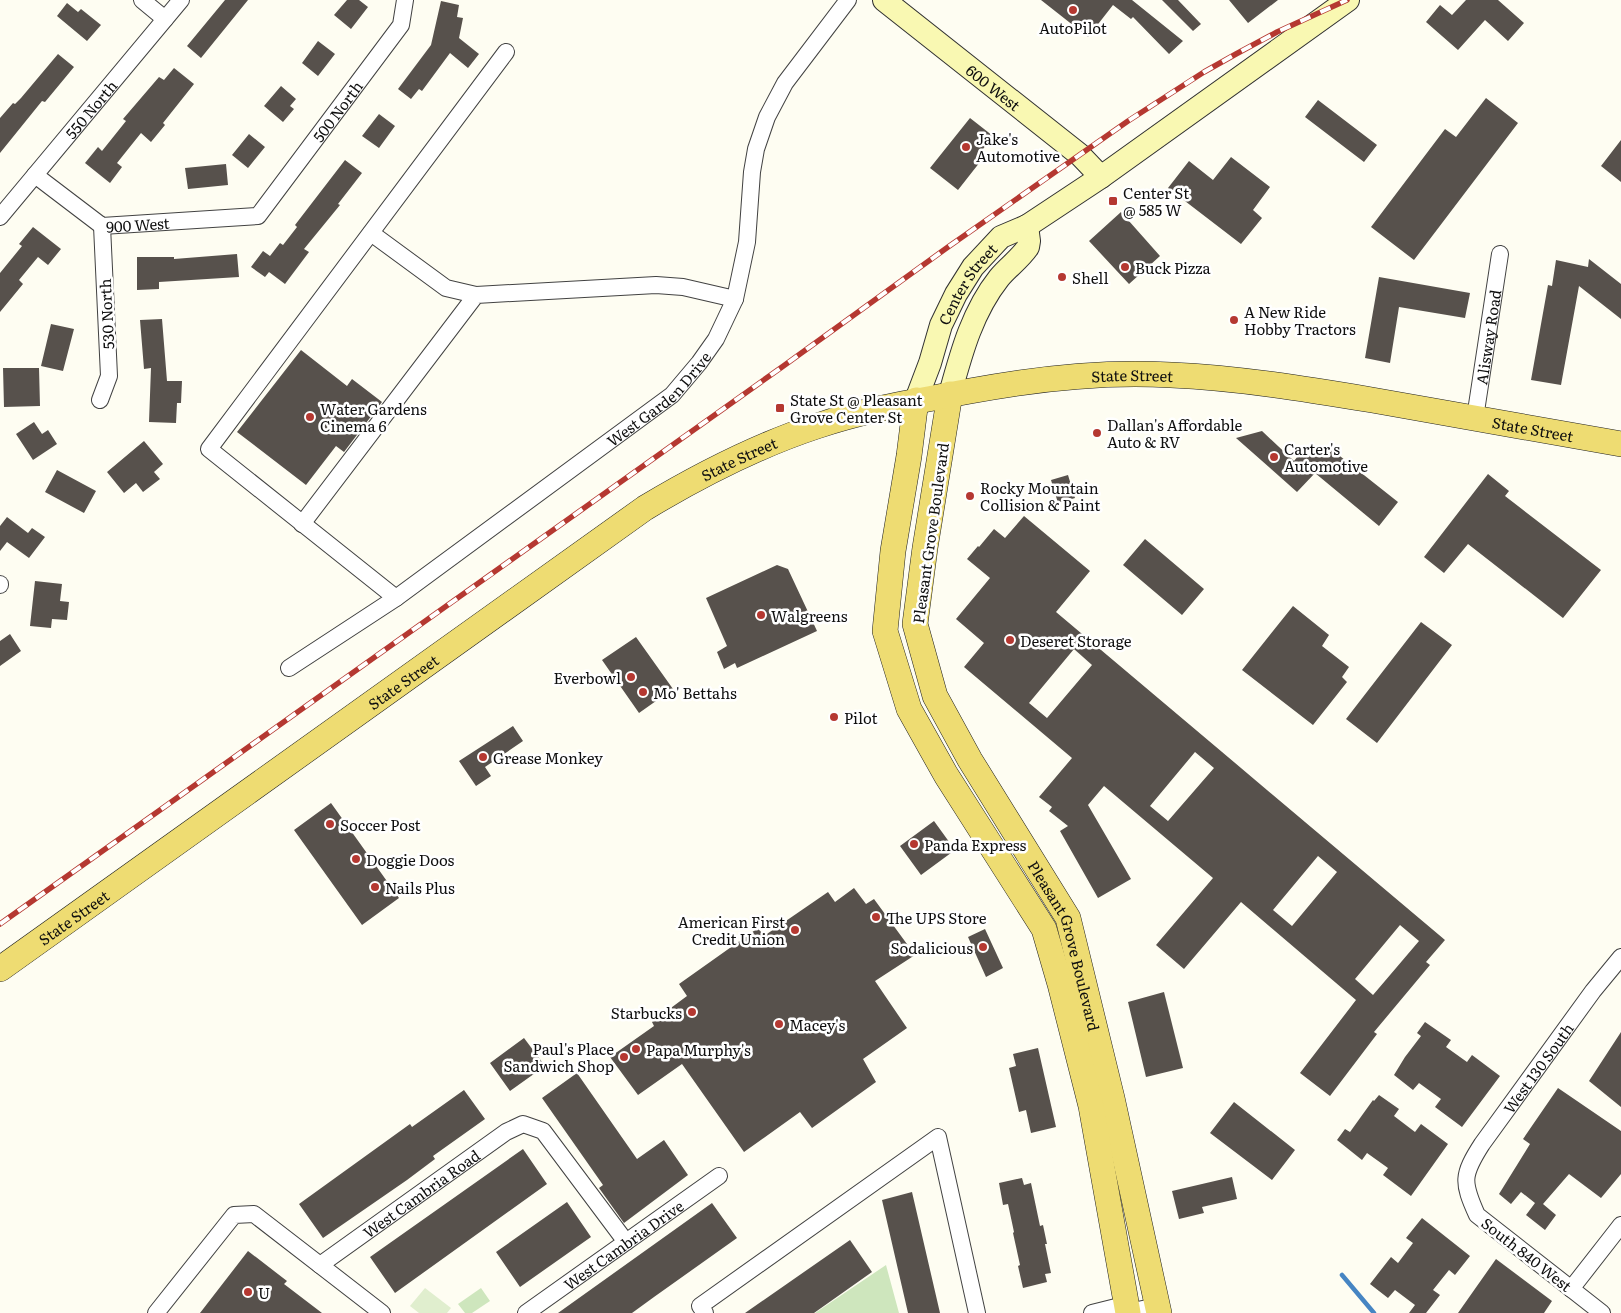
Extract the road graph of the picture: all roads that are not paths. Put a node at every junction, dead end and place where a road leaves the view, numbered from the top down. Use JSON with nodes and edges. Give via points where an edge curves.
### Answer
{"nodes":[{"id":1,"x":142,"y":0,"type":"edge"},
{"id":2,"x":181,"y":0,"type":"edge"},
{"id":3,"x":405,"y":0,"type":"edge"},
{"id":4,"x":848,"y":0,"type":"edge"},
{"id":5,"x":884,"y":0,"type":"edge"},
{"id":6,"x":1348,"y":0,"type":"edge"},
{"id":7,"x":165,"y":19,"type":"junction"},
{"id":8,"x":506,"y":52,"type":"dead end"},
{"id":9,"x":35,"y":175,"type":"junction"},
{"id":10,"x":1101,"y":176,"type":"junction"},
{"id":11,"x":258,"y":216,"type":"joint"},
{"id":12,"x":0,"y":217,"type":"edge"},
{"id":13,"x":1034,"y":221,"type":"junction"},
{"id":14,"x":102,"y":226,"type":"junction"},
{"id":15,"x":371,"y":233,"type":"junction"},
{"id":16,"x":1500,"y":254,"type":"dead end"},
{"id":17,"x":476,"y":295,"type":"junction"},
{"id":18,"x":735,"y":299,"type":"junction"},
{"id":19,"x":950,"y":394,"type":"junction"},
{"id":20,"x":100,"y":400,"type":"dead end"},
{"id":21,"x":916,"y":400,"type":"junction"},
{"id":22,"x":1475,"y":418,"type":"junction"},
{"id":23,"x":1621,"y":444,"type":"edge"},
{"id":24,"x":302,"y":524,"type":"junction"},
{"id":25,"x":396,"y":598,"type":"junction"},
{"id":26,"x":289,"y":668,"type":"dead end"},
{"id":27,"x":1621,"y":957,"type":"edge"},
{"id":28,"x":0,"y":968,"type":"edge"},
{"id":29,"x":719,"y":1176,"type":"dead end"},
{"id":30,"x":1466,"y":1184,"type":"joint"},
{"id":31,"x":1621,"y":1225,"type":"edge"},
{"id":32,"x":626,"y":1242,"type":"junction"},
{"id":33,"x":320,"y":1265,"type":"junction"},
{"id":34,"x":1572,"y":1289,"type":"junction"},
{"id":35,"x":1158,"y":1310,"type":"edge"},
{"id":36,"x":156,"y":1313,"type":"edge"},
{"id":37,"x":382,"y":1313,"type":"edge"},
{"id":38,"x":526,"y":1313,"type":"edge"},
{"id":39,"x":705,"y":1313,"type":"edge"},
{"id":40,"x":977,"y":1313,"type":"edge"},
{"id":41,"x":1092,"y":1313,"type":"edge"},
{"id":42,"x":1128,"y":1313,"type":"edge"},
{"id":43,"x":1602,"y":1313,"type":"edge"}],
"edges":[{"from":1,"to":7,"type":"street"},
{"from":2,"to":7,"type":"street","name":"550 North"},
{"from":3,"to":11,"type":"street","name":"500 North","via":[[401,25]]},
{"from":4,"to":18,"type":"street","name":"West Garden Drive","via":[[785,83],[767,116],[756,149],[747,242]]},
{"from":5,"to":10,"type":"main road","name":"600 West","via":[[1080,155]]},
{"from":6,"to":10,"type":"main road","name":"Center Street"},
{"from":7,"to":9,"type":"street","name":"550 North"},
{"from":8,"to":15,"type":"street"},
{"from":9,"to":12,"type":"street","name":"550 North"},
{"from":9,"to":14,"type":"street","name":"900 West"},
{"from":10,"to":13,"type":"main road","name":"Center Street"},
{"from":11,"to":14,"type":"street","name":"900 West"},
{"from":13,"to":19,"type":"main road","name":"Center Street","via":[[1028,247],[999,278],[979,308],[962,349]]},
{"from":13,"to":21,"type":"main road","name":"Center Street","via":[[1001,237],[973,267],[941,325]]},
{"from":14,"to":20,"type":"street","name":"530 North","via":[[110,376]]},
{"from":15,"to":17,"type":"street","via":[[446,288]]},
{"from":15,"to":24,"type":"street","via":[[209,450]]},
{"from":16,"to":22,"type":"street","name":"Alisway Road"},
{"from":17,"to":18,"type":"street","via":[[656,285],[683,286]]},
{"from":17,"to":24,"type":"street"},
{"from":18,"to":25,"type":"street","name":"West Garden Drive","via":[[716,339],[672,395]]},
{"from":19,"to":21,"type":"main road","name":"State Street"},
{"from":19,"to":22,"type":"main road","name":"State Street","via":[[1052,379],[1170,374],[1293,388]]},
{"from":19,"to":35,"type":"main road","name":"Pleasant Grove Boulevard","via":[[914,624],[935,696],[970,760],[1068,918],[1112,1098]]},
{"from":21,"to":28,"type":"main road","name":"State Street","via":[[820,425],[779,440],[726,463],[644,508]]},
{"from":21,"to":42,"type":"main road","name":"Pleasant Grove Boulevard","via":[[893,552],[885,632],[909,709],[946,775],[1044,929],[1091,1106]]},
{"from":22,"to":23,"type":"main road","name":"State Street"},
{"from":24,"to":25,"type":"street"},
{"from":25,"to":26,"type":"street","name":"West Garden Drive"},
{"from":27,"to":30,"type":"street","name":"West 130 South","via":[[1482,1144],[1467,1170]]},
{"from":29,"to":32,"type":"street","name":"West Cambria Drive"},
{"from":30,"to":34,"type":"street","name":"South 840 West","via":[[1477,1215]]},
{"from":31,"to":34,"type":"street"},
{"from":32,"to":33,"type":"street","name":"West Cambria Road","via":[[543,1131],[523,1124],[506,1132]]},
{"from":32,"to":38,"type":"street","name":"West Cambria Drive"},
{"from":33,"to":36,"type":"street","via":[[254,1214],[234,1215]]},
{"from":33,"to":37,"type":"street"},
{"from":34,"to":43,"type":"street","name":"South 840 West"},
{"from":35,"to":42,"type":"street"},
{"from":39,"to":40,"type":"street","via":[[700,1306],[938,1137]]},
{"from":41,"to":42,"type":"street","via":[[1116,1307]]}]}
